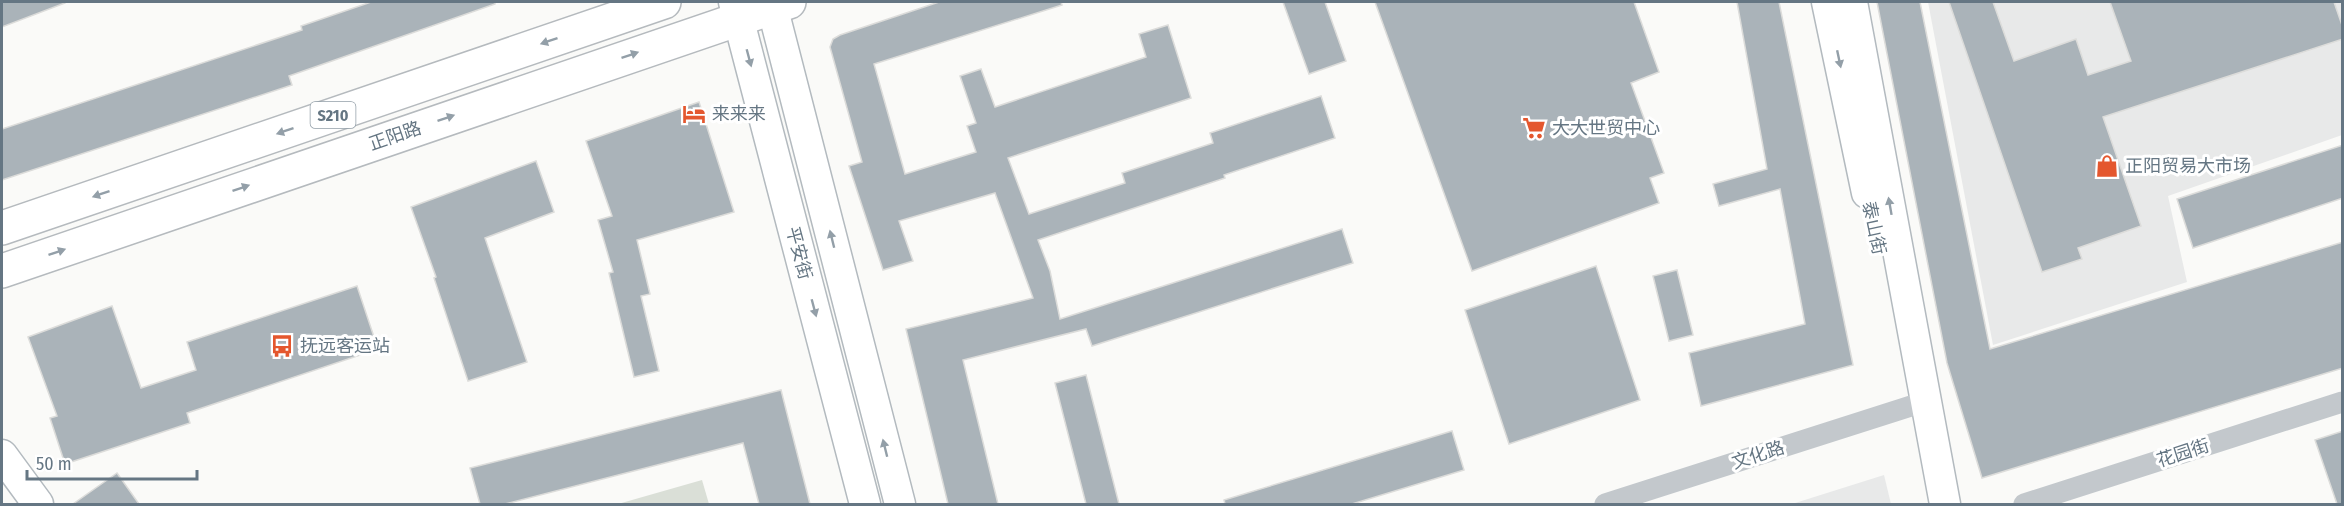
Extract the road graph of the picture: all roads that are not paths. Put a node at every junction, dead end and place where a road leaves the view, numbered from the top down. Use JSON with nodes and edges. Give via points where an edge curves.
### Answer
{"nodes":[{"id":1,"x":664,"y":2,"type":"edge"},
{"id":2,"x":1827,"y":2,"type":"edge"},
{"id":3,"x":1852,"y":2,"type":"edge"},
{"id":4,"x":778,"y":3,"type":"edge"},
{"id":5,"x":736,"y":10,"type":"edge"},
{"id":6,"x":2,"y":228,"type":"edge"},
{"id":7,"x":2,"y":271,"type":"edge"},
{"id":8,"x":2343,"y":402,"type":"edge"},
{"id":9,"x":1911,"y":406,"type":"junction"},
{"id":10,"x":1935,"y":449,"type":"junction"},
{"id":11,"x":2,"y":455,"type":"edge"},
{"id":12,"x":38,"y":504,"type":"edge"},
{"id":13,"x":865,"y":504,"type":"edge"},
{"id":14,"x":900,"y":504,"type":"edge"},
{"id":15,"x":1605,"y":504,"type":"edge"},
{"id":16,"x":1945,"y":504,"type":"edge"},
{"id":17,"x":2024,"y":504,"type":"edge"}],
"edges":[{"from":1,"to":6,"type":"main road","number":"S210","one_way":true},
{"from":2,"to":9,"type":"main road","name":"泰山街","one_way":true},
{"from":10,"to":3,"type":"main road","name":"泰山街","one_way":true},
{"from":4,"to":5,"type":"main road","name":"正阳路"},
{"from":14,"to":4,"type":"main road","name":"平安街","one_way":true},
{"from":7,"to":5,"type":"main road","name":"正阳路","one_way":true},
{"from":5,"to":13,"type":"main road","name":"平安街","one_way":true},
{"from":8,"to":17,"type":"street","name":"花园街"},
{"from":9,"to":10,"type":"main road","name":"泰山街"},
{"from":9,"to":15,"type":"street","name":"文化路"},
{"from":10,"to":16,"type":"main road","name":"泰山街"},
{"from":11,"to":12,"type":"main road"}]}
